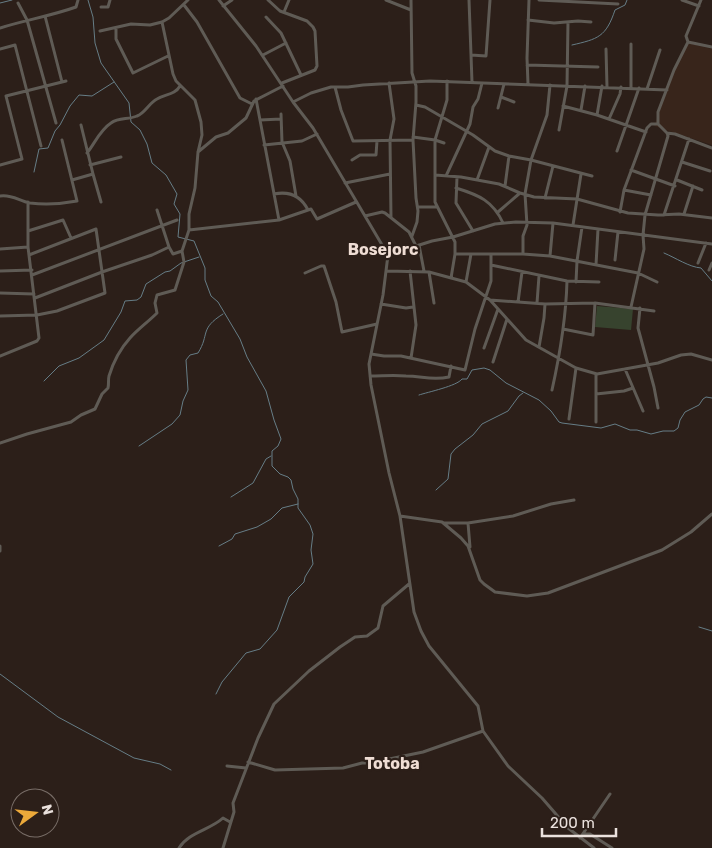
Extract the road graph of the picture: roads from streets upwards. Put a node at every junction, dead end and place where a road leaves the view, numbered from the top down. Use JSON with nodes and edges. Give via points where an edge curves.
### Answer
{"nodes":[{"id":1,"x":78,"y":0,"type":"edge"},
{"id":2,"x":110,"y":0,"type":"edge"},
{"id":3,"x":188,"y":0,"type":"edge"},
{"id":4,"x":219,"y":0,"type":"edge"},
{"id":5,"x":232,"y":0,"type":"edge"},
{"id":6,"x":268,"y":0,"type":"edge"},
{"id":7,"x":289,"y":0,"type":"edge"},
{"id":8,"x":386,"y":0,"type":"edge"},
{"id":9,"x":411,"y":0,"type":"edge"},
{"id":10,"x":469,"y":0,"type":"edge"},
{"id":11,"x":490,"y":0,"type":"edge"},
{"id":12,"x":529,"y":0,"type":"edge"},
{"id":13,"x":539,"y":0,"type":"edge"},
{"id":14,"x":682,"y":0,"type":"edge"},
{"id":15,"x":701,"y":0,"type":"edge"},
{"id":16,"x":600,"y":2,"type":"edge"},
{"id":17,"x":18,"y":3,"type":"dead end"},
{"id":18,"x":618,"y":4,"type":"dead end"},
{"id":19,"x":184,"y":5,"type":"junction"},
{"id":20,"x":224,"y":6,"type":"junction"},
{"id":21,"x":699,"y":6,"type":"junction"},
{"id":22,"x":101,"y":7,"type":"dead end"},
{"id":23,"x":411,"y":10,"type":"junction"},
{"id":24,"x":284,"y":12,"type":"junction"},
{"id":25,"x":45,"y":16,"type":"junction"},
{"id":26,"x":266,"y":17,"type":"dead end"},
{"id":27,"x":26,"y":20,"type":"junction"},
{"id":28,"x":528,"y":20,"type":"junction"},
{"id":29,"x":162,"y":22,"type":"junction"},
{"id":30,"x":568,"y":22,"type":"junction"},
{"id":31,"x":590,"y":22,"type":"dead end"},
{"id":32,"x":0,"y":28,"type":"edge"},
{"id":33,"x":116,"y":28,"type":"junction"},
{"id":34,"x":100,"y":31,"type":"dead end"},
{"id":35,"x":688,"y":42,"type":"junction"},
{"id":36,"x":286,"y":43,"type":"junction"},
{"id":37,"x":631,"y":44,"type":"dead end"},
{"id":38,"x":712,"y":47,"type":"edge"},
{"id":39,"x":0,"y":49,"type":"edge"},
{"id":40,"x":606,"y":50,"type":"dead end"},
{"id":41,"x":660,"y":50,"type":"dead end"},
{"id":42,"x":263,"y":55,"type":"junction"},
{"id":43,"x":471,"y":55,"type":"junction"},
{"id":44,"x":168,"y":56,"type":"junction"},
{"id":45,"x":527,"y":65,"type":"junction"},
{"id":46,"x":568,"y":66,"type":"junction"},
{"id":47,"x":598,"y":67,"type":"dead end"},
{"id":48,"x":301,"y":75,"type":"junction"},
{"id":49,"x":414,"y":81,"type":"junction"},
{"id":50,"x":447,"y":81,"type":"junction"},
{"id":51,"x":472,"y":82,"type":"junction"},
{"id":52,"x":389,"y":83,"type":"junction"},
{"id":53,"x":482,"y":83,"type":"junction"},
{"id":54,"x":504,"y":84,"type":"junction"},
{"id":55,"x":528,"y":84,"type":"junction"},
{"id":56,"x":282,"y":85,"type":"junction"},
{"id":57,"x":550,"y":85,"type":"junction"},
{"id":58,"x":45,"y":86,"type":"junction"},
{"id":59,"x":180,"y":86,"type":"junction"},
{"id":60,"x":567,"y":86,"type":"junction"},
{"id":61,"x":585,"y":86,"type":"junction"},
{"id":62,"x":602,"y":86,"type":"junction"},
{"id":63,"x":335,"y":87,"type":"junction"},
{"id":64,"x":608,"y":87,"type":"junction"},
{"id":65,"x":621,"y":87,"type":"junction"},
{"id":66,"x":631,"y":88,"type":"junction"},
{"id":67,"x":639,"y":88,"type":"junction"},
{"id":68,"x":647,"y":89,"type":"junction"},
{"id":69,"x":667,"y":90,"type":"junction"},
{"id":70,"x":26,"y":91,"type":"junction"},
{"id":71,"x":501,"y":97,"type":"junction"},
{"id":72,"x":256,"y":99,"type":"junction"},
{"id":73,"x":293,"y":102,"type":"junction"},
{"id":74,"x":514,"y":102,"type":"dead end"},
{"id":75,"x":252,"y":104,"type":"junction"},
{"id":76,"x":416,"y":106,"type":"junction"},
{"id":77,"x":564,"y":106,"type":"junction"},
{"id":78,"x":498,"y":108,"type":"dead end"},
{"id":79,"x":581,"y":110,"type":"junction"},
{"id":80,"x":281,"y":114,"type":"dead end"},
{"id":81,"x":597,"y":115,"type":"junction"},
{"id":82,"x":441,"y":117,"type":"junction"},
{"id":83,"x":281,"y":119,"type":"junction"},
{"id":84,"x":609,"y":119,"type":"junction"},
{"id":85,"x":260,"y":120,"type":"junction"},
{"id":86,"x":56,"y":122,"type":"dead end"},
{"id":87,"x":81,"y":124,"type":"dead end"},
{"id":88,"x":658,"y":124,"type":"junction"},
{"id":89,"x":627,"y":125,"type":"junction"},
{"id":90,"x":559,"y":130,"type":"dead end"},
{"id":91,"x":466,"y":132,"type":"junction"},
{"id":92,"x":646,"y":132,"type":"junction"},
{"id":93,"x":667,"y":133,"type":"junction"},
{"id":94,"x":317,"y":134,"type":"junction"},
{"id":95,"x":413,"y":138,"type":"junction"},
{"id":96,"x":62,"y":140,"type":"dead end"},
{"id":97,"x":377,"y":140,"type":"junction"},
{"id":98,"x":390,"y":140,"type":"junction"},
{"id":99,"x":435,"y":140,"type":"junction"},
{"id":100,"x":689,"y":140,"type":"junction"},
{"id":101,"x":282,"y":142,"type":"junction"},
{"id":102,"x":444,"y":143,"type":"dead end"},
{"id":103,"x":264,"y":144,"type":"junction"},
{"id":104,"x":41,"y":146,"type":"dead end"},
{"id":105,"x":489,"y":147,"type":"junction"},
{"id":106,"x":712,"y":148,"type":"edge"},
{"id":107,"x":198,"y":152,"type":"junction"},
{"id":108,"x":617,"y":152,"type":"dead end"},
{"id":109,"x":88,"y":153,"type":"junction"},
{"id":110,"x":508,"y":156,"type":"junction"},
{"id":111,"x":120,"y":157,"type":"dead end"},
{"id":112,"x":352,"y":160,"type":"dead end"},
{"id":113,"x":531,"y":160,"type":"junction"},
{"id":114,"x":682,"y":162,"type":"junction"},
{"id":115,"x":0,"y":165,"type":"edge"},
{"id":116,"x":90,"y":165,"type":"junction"},
{"id":117,"x":553,"y":166,"type":"junction"},
{"id":118,"x":632,"y":170,"type":"junction"},
{"id":119,"x":710,"y":171,"type":"dead end"},
{"id":120,"x":92,"y":174,"type":"junction"},
{"id":121,"x":390,"y":174,"type":"junction"},
{"id":122,"x":581,"y":174,"type":"junction"},
{"id":123,"x":435,"y":175,"type":"junction"},
{"id":124,"x":446,"y":176,"type":"junction"},
{"id":125,"x":592,"y":176,"type":"dead end"},
{"id":126,"x":456,"y":177,"type":"junction"},
{"id":127,"x":72,"y":180,"type":"junction"},
{"id":128,"x":477,"y":180,"type":"junction"},
{"id":129,"x":655,"y":180,"type":"junction"},
{"id":130,"x":677,"y":180,"type":"junction"},
{"id":131,"x":345,"y":183,"type":"junction"},
{"id":132,"x":505,"y":186,"type":"junction"},
{"id":133,"x":675,"y":186,"type":"junction"},
{"id":134,"x":693,"y":186,"type":"junction"},
{"id":135,"x":456,"y":188,"type":"junction"},
{"id":136,"x":624,"y":190,"type":"junction"},
{"id":137,"x":702,"y":190,"type":"dead end"},
{"id":138,"x":520,"y":193,"type":"junction"},
{"id":139,"x":274,"y":194,"type":"junction"},
{"id":140,"x":525,"y":194,"type":"junction"},
{"id":141,"x":651,"y":195,"type":"junction"},
{"id":142,"x":0,"y":196,"type":"edge"},
{"id":143,"x":296,"y":196,"type":"junction"},
{"id":144,"x":545,"y":198,"type":"junction"},
{"id":145,"x":577,"y":199,"type":"junction"},
{"id":146,"x":28,"y":202,"type":"junction"},
{"id":147,"x":102,"y":202,"type":"dead end"},
{"id":148,"x":356,"y":202,"type":"junction"},
{"id":149,"x":418,"y":207,"type":"junction"},
{"id":150,"x":436,"y":207,"type":"junction"},
{"id":151,"x":157,"y":210,"type":"dead end"},
{"id":152,"x":308,"y":210,"type":"junction"},
{"id":153,"x":498,"y":212,"type":"junction"},
{"id":154,"x":620,"y":212,"type":"junction"},
{"id":155,"x":645,"y":215,"type":"junction"},
{"id":156,"x":664,"y":215,"type":"junction"},
{"id":157,"x":684,"y":215,"type":"junction"},
{"id":158,"x":365,"y":216,"type":"junction"},
{"id":159,"x":391,"y":218,"type":"junction"},
{"id":160,"x":712,"y":218,"type":"edge"},
{"id":161,"x":177,"y":220,"type":"dead end"},
{"id":162,"x":280,"y":220,"type":"junction"},
{"id":163,"x":526,"y":221,"type":"junction"},
{"id":164,"x":503,"y":223,"type":"junction"},
{"id":165,"x":553,"y":223,"type":"junction"},
{"id":166,"x":573,"y":225,"type":"junction"},
{"id":167,"x":163,"y":226,"type":"junction"},
{"id":168,"x":582,"y":227,"type":"junction"},
{"id":169,"x":598,"y":229,"type":"junction"},
{"id":170,"x":189,"y":230,"type":"junction"},
{"id":171,"x":28,"y":231,"type":"junction"},
{"id":172,"x":473,"y":231,"type":"junction"},
{"id":173,"x":618,"y":232,"type":"junction"},
{"id":174,"x":643,"y":235,"type":"junction"},
{"id":175,"x":412,"y":236,"type":"junction"},
{"id":176,"x":453,"y":237,"type":"junction"},
{"id":177,"x":71,"y":238,"type":"junction"},
{"id":178,"x":706,"y":243,"type":"junction"},
{"id":179,"x":712,"y":244,"type":"edge"},
{"id":180,"x":417,"y":245,"type":"junction"},
{"id":181,"x":28,"y":247,"type":"junction"},
{"id":182,"x":169,"y":247,"type":"junction"},
{"id":183,"x":0,"y":249,"type":"edge"},
{"id":184,"x":99,"y":250,"type":"junction"},
{"id":185,"x":182,"y":251,"type":"junction"},
{"id":186,"x":388,"y":254,"type":"junction"},
{"id":187,"x":455,"y":254,"type":"junction"},
{"id":188,"x":471,"y":254,"type":"junction"},
{"id":189,"x":490,"y":254,"type":"junction"},
{"id":190,"x":523,"y":254,"type":"junction"},
{"id":191,"x":30,"y":255,"type":"junction"},
{"id":192,"x":550,"y":256,"type":"junction"},
{"id":193,"x":615,"y":260,"type":"dead end"},
{"id":194,"x":577,"y":261,"type":"junction"},
{"id":195,"x":698,"y":263,"type":"dead end"},
{"id":196,"x":712,"y":263,"type":"edge"},
{"id":197,"x":491,"y":265,"type":"junction"},
{"id":198,"x":596,"y":265,"type":"junction"},
{"id":199,"x":32,"y":270,"type":"junction"},
{"id":200,"x":708,"y":270,"type":"dead end"},
{"id":201,"x":0,"y":271,"type":"edge"},
{"id":202,"x":387,"y":271,"type":"junction"},
{"id":203,"x":410,"y":271,"type":"junction"},
{"id":204,"x":424,"y":271,"type":"junction"},
{"id":205,"x":102,"y":272,"type":"junction"},
{"id":206,"x":429,"y":272,"type":"junction"},
{"id":207,"x":522,"y":272,"type":"junction"},
{"id":208,"x":305,"y":273,"type":"dead end"},
{"id":209,"x":638,"y":273,"type":"junction"},
{"id":210,"x":32,"y":275,"type":"junction"},
{"id":211,"x":539,"y":276,"type":"junction"},
{"id":212,"x":451,"y":278,"type":"junction"},
{"id":213,"x":567,"y":281,"type":"junction"},
{"id":214,"x":466,"y":282,"type":"junction"},
{"id":215,"x":576,"y":282,"type":"junction"},
{"id":216,"x":599,"y":282,"type":"dead end"},
{"id":217,"x":657,"y":282,"type":"dead end"},
{"id":218,"x":0,"y":293,"type":"edge"},
{"id":219,"x":35,"y":296,"type":"junction"},
{"id":220,"x":486,"y":296,"type":"junction"},
{"id":221,"x":490,"y":300,"type":"junction"},
{"id":222,"x":518,"y":302,"type":"junction"},
{"id":223,"x":434,"y":303,"type":"dead end"},
{"id":224,"x":536,"y":303,"type":"junction"},
{"id":225,"x":566,"y":303,"type":"junction"},
{"id":226,"x":595,"y":303,"type":"junction"},
{"id":227,"x":381,"y":304,"type":"junction"},
{"id":228,"x":545,"y":304,"type":"junction"},
{"id":229,"x":413,"y":306,"type":"junction"},
{"id":230,"x":631,"y":307,"type":"junction"},
{"id":231,"x":640,"y":308,"type":"junction"},
{"id":232,"x":498,"y":309,"type":"junction"},
{"id":233,"x":654,"y":310,"type":"dead end"},
{"id":234,"x":38,"y":315,"type":"junction"},
{"id":235,"x":0,"y":316,"type":"edge"},
{"id":236,"x":507,"y":319,"type":"junction"},
{"id":237,"x":376,"y":324,"type":"junction"},
{"id":238,"x":563,"y":329,"type":"junction"},
{"id":239,"x":484,"y":348,"type":"dead end"},
{"id":240,"x":539,"y":348,"type":"junction"},
{"id":241,"x":371,"y":354,"type":"junction"},
{"id":242,"x":0,"y":356,"type":"edge"},
{"id":243,"x":411,"y":358,"type":"junction"},
{"id":244,"x":559,"y":358,"type":"junction"},
{"id":245,"x":712,"y":360,"type":"edge"},
{"id":246,"x":493,"y":362,"type":"dead end"},
{"id":247,"x":647,"y":364,"type":"junction"},
{"id":248,"x":451,"y":366,"type":"junction"},
{"id":249,"x":576,"y":368,"type":"junction"},
{"id":250,"x":626,"y":369,"type":"junction"},
{"id":251,"x":596,"y":374,"type":"junction"},
{"id":252,"x":370,"y":376,"type":"junction"},
{"id":253,"x":633,"y":388,"type":"junction"},
{"id":254,"x":552,"y":390,"type":"dead end"},
{"id":255,"x":596,"y":394,"type":"junction"},
{"id":256,"x":658,"y":408,"type":"dead end"},
{"id":257,"x":643,"y":411,"type":"dead end"},
{"id":258,"x":570,"y":419,"type":"dead end"},
{"id":259,"x":596,"y":422,"type":"dead end"},
{"id":260,"x":0,"y":443,"type":"edge"},
{"id":261,"x":574,"y":500,"type":"dead end"},
{"id":262,"x":712,"y":514,"type":"edge"},
{"id":263,"x":400,"y":516,"type":"junction"},
{"id":264,"x":444,"y":523,"type":"junction"},
{"id":265,"x":468,"y":523,"type":"junction"},
{"id":266,"x":0,"y":546,"type":"edge"},
{"id":267,"x":0,"y":550,"type":"edge"},
{"id":268,"x":470,"y":550,"type":"junction"},
{"id":269,"x":410,"y":584,"type":"junction"},
{"id":270,"x":483,"y":731,"type":"junction"},
{"id":271,"x":248,"y":762,"type":"junction"},
{"id":272,"x":227,"y":766,"type":"dead end"},
{"id":273,"x":246,"y":768,"type":"junction"},
{"id":274,"x":610,"y":794,"type":"dead end"},
{"id":275,"x":230,"y":822,"type":"junction"},
{"id":276,"x":581,"y":836,"type":"junction"},
{"id":277,"x":179,"y":848,"type":"edge"},
{"id":278,"x":223,"y":848,"type":"edge"},
{"id":279,"x":594,"y":848,"type":"edge"},
{"id":280,"x":612,"y":848,"type":"edge"}],
"edges":[{"from":1,"to":25,"type":"street","via":[[76,7]]},
{"from":2,"to":22,"type":"street","via":[[108,7]]},
{"from":3,"to":19,"type":"street"},
{"from":4,"to":20,"type":"street"},
{"from":5,"to":20,"type":"street"},
{"from":6,"to":24,"type":"street"},
{"from":7,"to":24,"type":"street"},
{"from":8,"to":23,"type":"street"},
{"from":9,"to":23,"type":"street"},
{"from":10,"to":43,"type":"street"},
{"from":11,"to":43,"type":"street","via":[[486,56]]},
{"from":12,"to":28,"type":"street"},
{"from":13,"to":16,"type":"street"},
{"from":14,"to":21,"type":"street"},
{"from":15,"to":21,"type":"street"},
{"from":16,"to":18,"type":"street"},
{"from":17,"to":27,"type":"street"},
{"from":19,"to":29,"type":"street"},
{"from":19,"to":75,"type":"street","via":[[240,98]]},
{"from":20,"to":42,"type":"street"},
{"from":21,"to":35,"type":"street","via":[[686,36]]},
{"from":23,"to":49,"type":"street"},
{"from":24,"to":48,"type":"street","via":[[307,21],[316,31],[317,66],[315,70]]},
{"from":25,"to":27,"type":"street"},
{"from":25,"to":58,"type":"street","via":[[64,82]]},
{"from":26,"to":36,"type":"street","via":[[281,32]]},
{"from":27,"to":32,"type":"street"},
{"from":27,"to":58,"type":"street"},
{"from":28,"to":30,"type":"street"},
{"from":28,"to":45,"type":"street"},
{"from":29,"to":33,"type":"street"},
{"from":29,"to":44,"type":"street"},
{"from":30,"to":31,"type":"street"},
{"from":30,"to":46,"type":"street"},
{"from":33,"to":34,"type":"street"},
{"from":33,"to":44,"type":"street","via":[[116,39],[133,73]]},
{"from":35,"to":38,"type":"street"},
{"from":35,"to":69,"type":"street"},
{"from":36,"to":42,"type":"street"},
{"from":36,"to":48,"type":"street"},
{"from":37,"to":66,"type":"street"},
{"from":39,"to":70,"type":"street","via":[[15,45]]},
{"from":40,"to":64,"type":"street"},
{"from":41,"to":68,"type":"street"},
{"from":42,"to":56,"type":"street"},
{"from":43,"to":51,"type":"street"},
{"from":44,"to":59,"type":"street"},
{"from":45,"to":46,"type":"street"},
{"from":45,"to":55,"type":"street"},
{"from":46,"to":47,"type":"street"},
{"from":46,"to":60,"type":"street"},
{"from":48,"to":56,"type":"street"},
{"from":49,"to":50,"type":"street"},
{"from":49,"to":52,"type":"street"},
{"from":49,"to":76,"type":"street"},
{"from":50,"to":51,"type":"street"},
{"from":50,"to":82,"type":"street","via":[[447,100]]},
{"from":51,"to":53,"type":"street"},
{"from":52,"to":63,"type":"street"},
{"from":52,"to":98,"type":"street","via":[[394,119]]},
{"from":53,"to":54,"type":"street"},
{"from":53,"to":91,"type":"street"},
{"from":54,"to":55,"type":"street"},
{"from":54,"to":71,"type":"street"},
{"from":55,"to":57,"type":"street"},
{"from":56,"to":72,"type":"street"},
{"from":56,"to":73,"type":"street"},
{"from":57,"to":60,"type":"street"},
{"from":57,"to":113,"type":"street","via":[[547,115]]},
{"from":58,"to":70,"type":"street"},
{"from":58,"to":86,"type":"street"},
{"from":59,"to":107,"type":"street","via":[[198,108],[202,135]]},
{"from":59,"to":109,"type":"street","via":[[174,93],[156,99],[140,115],[110,123],[98,135]]},
{"from":60,"to":61,"type":"street"},
{"from":60,"to":77,"type":"street"},
{"from":61,"to":62,"type":"street"},
{"from":61,"to":79,"type":"street"},
{"from":62,"to":64,"type":"street"},
{"from":62,"to":81,"type":"street"},
{"from":63,"to":73,"type":"street"},
{"from":63,"to":97,"type":"street","via":[[340,110],[353,141]]},
{"from":64,"to":65,"type":"street"},
{"from":65,"to":66,"type":"street"},
{"from":65,"to":84,"type":"street"},
{"from":66,"to":67,"type":"street"},
{"from":67,"to":68,"type":"street"},
{"from":67,"to":89,"type":"street"},
{"from":68,"to":69,"type":"street"},
{"from":69,"to":88,"type":"street","via":[[658,112]]},
{"from":70,"to":104,"type":"street"},
{"from":70,"to":115,"type":"street","via":[[6,96],[22,159]]},
{"from":71,"to":74,"type":"street"},
{"from":71,"to":78,"type":"street"},
{"from":72,"to":75,"type":"street"},
{"from":72,"to":85,"type":"street"},
{"from":73,"to":94,"type":"street"},
{"from":75,"to":107,"type":"street","via":[[246,118]]},
{"from":76,"to":82,"type":"street","via":[[425,107]]},
{"from":76,"to":95,"type":"street"},
{"from":77,"to":79,"type":"street"},
{"from":77,"to":90,"type":"street"},
{"from":79,"to":81,"type":"street"},
{"from":80,"to":83,"type":"street"},
{"from":81,"to":84,"type":"street"},
{"from":82,"to":91,"type":"street"},
{"from":82,"to":99,"type":"street"},
{"from":83,"to":85,"type":"street"},
{"from":83,"to":101,"type":"street"},
{"from":84,"to":89,"type":"street"},
{"from":85,"to":103,"type":"street"},
{"from":87,"to":109,"type":"street"},
{"from":88,"to":92,"type":"street","via":[[651,124]]},
{"from":88,"to":93,"type":"street"},
{"from":89,"to":92,"type":"street"},
{"from":89,"to":108,"type":"street"},
{"from":91,"to":105,"type":"street"},
{"from":91,"to":124,"type":"street"},
{"from":92,"to":118,"type":"street"},
{"from":93,"to":100,"type":"street"},
{"from":93,"to":129,"type":"street"},
{"from":94,"to":101,"type":"street","via":[[302,141]]},
{"from":94,"to":131,"type":"street"},
{"from":95,"to":98,"type":"street"},
{"from":95,"to":99,"type":"street"},
{"from":95,"to":149,"type":"street"},
{"from":96,"to":127,"type":"street"},
{"from":97,"to":98,"type":"street"},
{"from":97,"to":112,"type":"street","via":[[376,155]]},
{"from":98,"to":121,"type":"street"},
{"from":99,"to":102,"type":"street"},
{"from":99,"to":123,"type":"street"},
{"from":100,"to":106,"type":"street"},
{"from":100,"to":114,"type":"street"},
{"from":101,"to":103,"type":"street"},
{"from":101,"to":143,"type":"street","via":[[290,161]]},
{"from":103,"to":139,"type":"street"},
{"from":105,"to":110,"type":"street"},
{"from":105,"to":128,"type":"street"},
{"from":107,"to":170,"type":"street"},
{"from":109,"to":116,"type":"street"},
{"from":110,"to":113,"type":"street"},
{"from":110,"to":132,"type":"street"},
{"from":111,"to":116,"type":"street"},
{"from":113,"to":117,"type":"street"},
{"from":113,"to":140,"type":"street"},
{"from":114,"to":119,"type":"street"},
{"from":114,"to":130,"type":"street"},
{"from":116,"to":120,"type":"street"},
{"from":117,"to":122,"type":"street"},
{"from":117,"to":144,"type":"street"},
{"from":118,"to":129,"type":"street"},
{"from":118,"to":136,"type":"street"},
{"from":120,"to":127,"type":"street"},
{"from":120,"to":147,"type":"street"},
{"from":121,"to":131,"type":"street"},
{"from":121,"to":159,"type":"street"},
{"from":122,"to":125,"type":"street"},
{"from":122,"to":145,"type":"street"},
{"from":123,"to":124,"type":"street"},
{"from":123,"to":150,"type":"street"},
{"from":124,"to":126,"type":"street"},
{"from":126,"to":128,"type":"street"},
{"from":126,"to":135,"type":"street"},
{"from":127,"to":146,"type":"street","via":[[77,201],[54,205]]},
{"from":128,"to":132,"type":"street"},
{"from":129,"to":133,"type":"street"},
{"from":129,"to":141,"type":"street"},
{"from":130,"to":133,"type":"street"},
{"from":130,"to":134,"type":"street"},
{"from":131,"to":148,"type":"street"},
{"from":132,"to":138,"type":"street"},
{"from":133,"to":156,"type":"street"},
{"from":134,"to":137,"type":"street"},
{"from":134,"to":157,"type":"street"},
{"from":135,"to":153,"type":"street","via":[[481,197]]},
{"from":135,"to":172,"type":"street","via":[[456,203]]},
{"from":136,"to":141,"type":"street"},
{"from":136,"to":154,"type":"street"},
{"from":138,"to":140,"type":"street"},
{"from":138,"to":153,"type":"street"},
{"from":139,"to":143,"type":"street","via":[[284,192]]},
{"from":139,"to":162,"type":"street"},
{"from":140,"to":144,"type":"street"},
{"from":140,"to":163,"type":"street"},
{"from":141,"to":155,"type":"street"},
{"from":142,"to":146,"type":"street","via":[[13,196]]},
{"from":143,"to":152,"type":"street"},
{"from":144,"to":145,"type":"street"},
{"from":145,"to":154,"type":"street"},
{"from":145,"to":166,"type":"street"},
{"from":146,"to":171,"type":"street"},
{"from":148,"to":152,"type":"street","via":[[317,219],[311,208]]},
{"from":148,"to":158,"type":"street"},
{"from":149,"to":150,"type":"street"},
{"from":149,"to":175,"type":"street"},
{"from":150,"to":176,"type":"street"},
{"from":151,"to":167,"type":"street"},
{"from":152,"to":162,"type":"street"},
{"from":153,"to":164,"type":"street"},
{"from":154,"to":155,"type":"street"},
{"from":155,"to":156,"type":"street"},
{"from":155,"to":174,"type":"street"},
{"from":156,"to":157,"type":"street"},
{"from":157,"to":160,"type":"street"},
{"from":158,"to":159,"type":"street","via":[[382,212]]},
{"from":158,"to":186,"type":"street"},
{"from":159,"to":175,"type":"street"},
{"from":161,"to":167,"type":"street"},
{"from":162,"to":170,"type":"street"},
{"from":163,"to":164,"type":"street"},
{"from":163,"to":165,"type":"street"},
{"from":163,"to":190,"type":"street"},
{"from":164,"to":172,"type":"street"},
{"from":165,"to":166,"type":"street"},
{"from":165,"to":192,"type":"street"},
{"from":166,"to":168,"type":"street"},
{"from":167,"to":182,"type":"street"},
{"from":167,"to":184,"type":"street"},
{"from":168,"to":169,"type":"street"},
{"from":168,"to":194,"type":"street"},
{"from":169,"to":173,"type":"street"},
{"from":169,"to":198,"type":"street"},
{"from":170,"to":185,"type":"street"},
{"from":171,"to":177,"type":"street","via":[[63,220]]},
{"from":171,"to":181,"type":"street"},
{"from":172,"to":176,"type":"street"},
{"from":173,"to":174,"type":"street"},
{"from":173,"to":193,"type":"street"},
{"from":174,"to":178,"type":"street"},
{"from":174,"to":209,"type":"street","via":[[644,249]]},
{"from":175,"to":180,"type":"street"},
{"from":176,"to":180,"type":"street"},
{"from":176,"to":187,"type":"street"},
{"from":177,"to":184,"type":"street","via":[[96,228]]},
{"from":177,"to":191,"type":"street"},
{"from":178,"to":179,"type":"street"},
{"from":178,"to":195,"type":"street"},
{"from":180,"to":186,"type":"street"},
{"from":180,"to":204,"type":"street"},
{"from":181,"to":183,"type":"street"},
{"from":181,"to":191,"type":"street"},
{"from":182,"to":185,"type":"street","via":[[173,254]]},
{"from":182,"to":205,"type":"street"},
{"from":184,"to":205,"type":"street"},
{"from":184,"to":210,"type":"street"},
{"from":185,"to":260,"type":"street","via":[[184,262],[175,290],[157,295],[157,313],[121,350],[113,363],[108,388],[95,409],[71,422]]},
{"from":186,"to":202,"type":"street"},
{"from":187,"to":188,"type":"street"},
{"from":187,"to":212,"type":"street"},
{"from":188,"to":189,"type":"street"},
{"from":188,"to":214,"type":"street"},
{"from":189,"to":190,"type":"street"},
{"from":189,"to":197,"type":"street"},
{"from":190,"to":192,"type":"street"},
{"from":191,"to":199,"type":"street"},
{"from":192,"to":194,"type":"street"},
{"from":194,"to":198,"type":"street"},
{"from":194,"to":215,"type":"street"},
{"from":196,"to":200,"type":"street"},
{"from":197,"to":207,"type":"street"},
{"from":197,"to":220,"type":"street","via":[[491,281]]},
{"from":198,"to":209,"type":"street"},
{"from":199,"to":201,"type":"street"},
{"from":199,"to":210,"type":"street"},
{"from":202,"to":203,"type":"street"},
{"from":202,"to":227,"type":"street"},
{"from":203,"to":204,"type":"street"},
{"from":203,"to":229,"type":"street"},
{"from":204,"to":206,"type":"street"},
{"from":205,"to":219,"type":"street"},
{"from":205,"to":234,"type":"street","via":[[105,293]]},
{"from":206,"to":212,"type":"street"},
{"from":206,"to":223,"type":"street"},
{"from":207,"to":211,"type":"street"},
{"from":207,"to":222,"type":"street"},
{"from":208,"to":237,"type":"street","via":[[324,266],[342,332]]},
{"from":209,"to":217,"type":"street"},
{"from":209,"to":230,"type":"street"},
{"from":210,"to":219,"type":"street"},
{"from":211,"to":213,"type":"street"},
{"from":211,"to":224,"type":"street"},
{"from":212,"to":214,"type":"street"},
{"from":213,"to":215,"type":"street"},
{"from":213,"to":225,"type":"street"},
{"from":214,"to":220,"type":"street"},
{"from":215,"to":216,"type":"street"},
{"from":218,"to":219,"type":"street"},
{"from":219,"to":234,"type":"street"},
{"from":220,"to":221,"type":"street"},
{"from":220,"to":248,"type":"street","via":[[474,328],[465,370]]},
{"from":221,"to":222,"type":"street"},
{"from":221,"to":232,"type":"street"},
{"from":222,"to":224,"type":"street"},
{"from":224,"to":228,"type":"street"},
{"from":225,"to":226,"type":"street"},
{"from":225,"to":228,"type":"street"},
{"from":225,"to":238,"type":"street"},
{"from":226,"to":230,"type":"street"},
{"from":226,"to":238,"type":"street","via":[[593,335]]},
{"from":227,"to":229,"type":"street"},
{"from":227,"to":237,"type":"street"},
{"from":228,"to":240,"type":"street"},
{"from":229,"to":243,"type":"street","via":[[416,325]]},
{"from":230,"to":231,"type":"street"},
{"from":231,"to":233,"type":"street"},
{"from":231,"to":247,"type":"street","via":[[638,328]]},
{"from":232,"to":236,"type":"street"},
{"from":232,"to":239,"type":"street"},
{"from":234,"to":235,"type":"street"},
{"from":234,"to":242,"type":"street","via":[[37,341]]},
{"from":236,"to":240,"type":"street","via":[[526,340]]},
{"from":236,"to":246,"type":"street"},
{"from":237,"to":241,"type":"street"},
{"from":238,"to":244,"type":"street"},
{"from":240,"to":244,"type":"street"},
{"from":241,"to":243,"type":"street"},
{"from":241,"to":252,"type":"street"},
{"from":243,"to":248,"type":"street"},
{"from":244,"to":249,"type":"street"},
{"from":244,"to":254,"type":"street"},
{"from":245,"to":247,"type":"street","via":[[691,354]]},
{"from":247,"to":250,"type":"street"},
{"from":247,"to":256,"type":"street"},
{"from":248,"to":252,"type":"street","via":[[449,377],[442,379]]},
{"from":249,"to":251,"type":"street"},
{"from":249,"to":258,"type":"street"},
{"from":250,"to":251,"type":"street"},
{"from":250,"to":253,"type":"street"},
{"from":251,"to":255,"type":"street"},
{"from":252,"to":263,"type":"street"},
{"from":253,"to":255,"type":"street"},
{"from":253,"to":257,"type":"street"},
{"from":255,"to":259,"type":"street"},
{"from":261,"to":265,"type":"street","via":[[513,516]]},
{"from":262,"to":268,"type":"street","via":[[662,550],[538,595],[494,592],[480,580]]},
{"from":263,"to":264,"type":"street"},
{"from":263,"to":269,"type":"street"},
{"from":264,"to":265,"type":"street"},
{"from":264,"to":268,"type":"street","via":[[462,538]]},
{"from":265,"to":268,"type":"street"},
{"from":266,"to":267,"type":"street"},
{"from":269,"to":270,"type":"street","via":[[421,632],[478,706]]},
{"from":269,"to":271,"type":"street","via":[[383,606],[378,628],[340,647],[274,704]]},
{"from":270,"to":271,"type":"street","via":[[423,752],[343,768],[275,770]]},
{"from":270,"to":276,"type":"street","via":[[508,766],[568,828]]},
{"from":271,"to":273,"type":"street"},
{"from":272,"to":273,"type":"street"},
{"from":273,"to":275,"type":"street"},
{"from":274,"to":276,"type":"street"},
{"from":275,"to":277,"type":"street","via":[[223,818],[216,825],[184,840]]},
{"from":275,"to":278,"type":"street"},
{"from":276,"to":279,"type":"street"},
{"from":276,"to":280,"type":"street","via":[[590,834]]}]}
